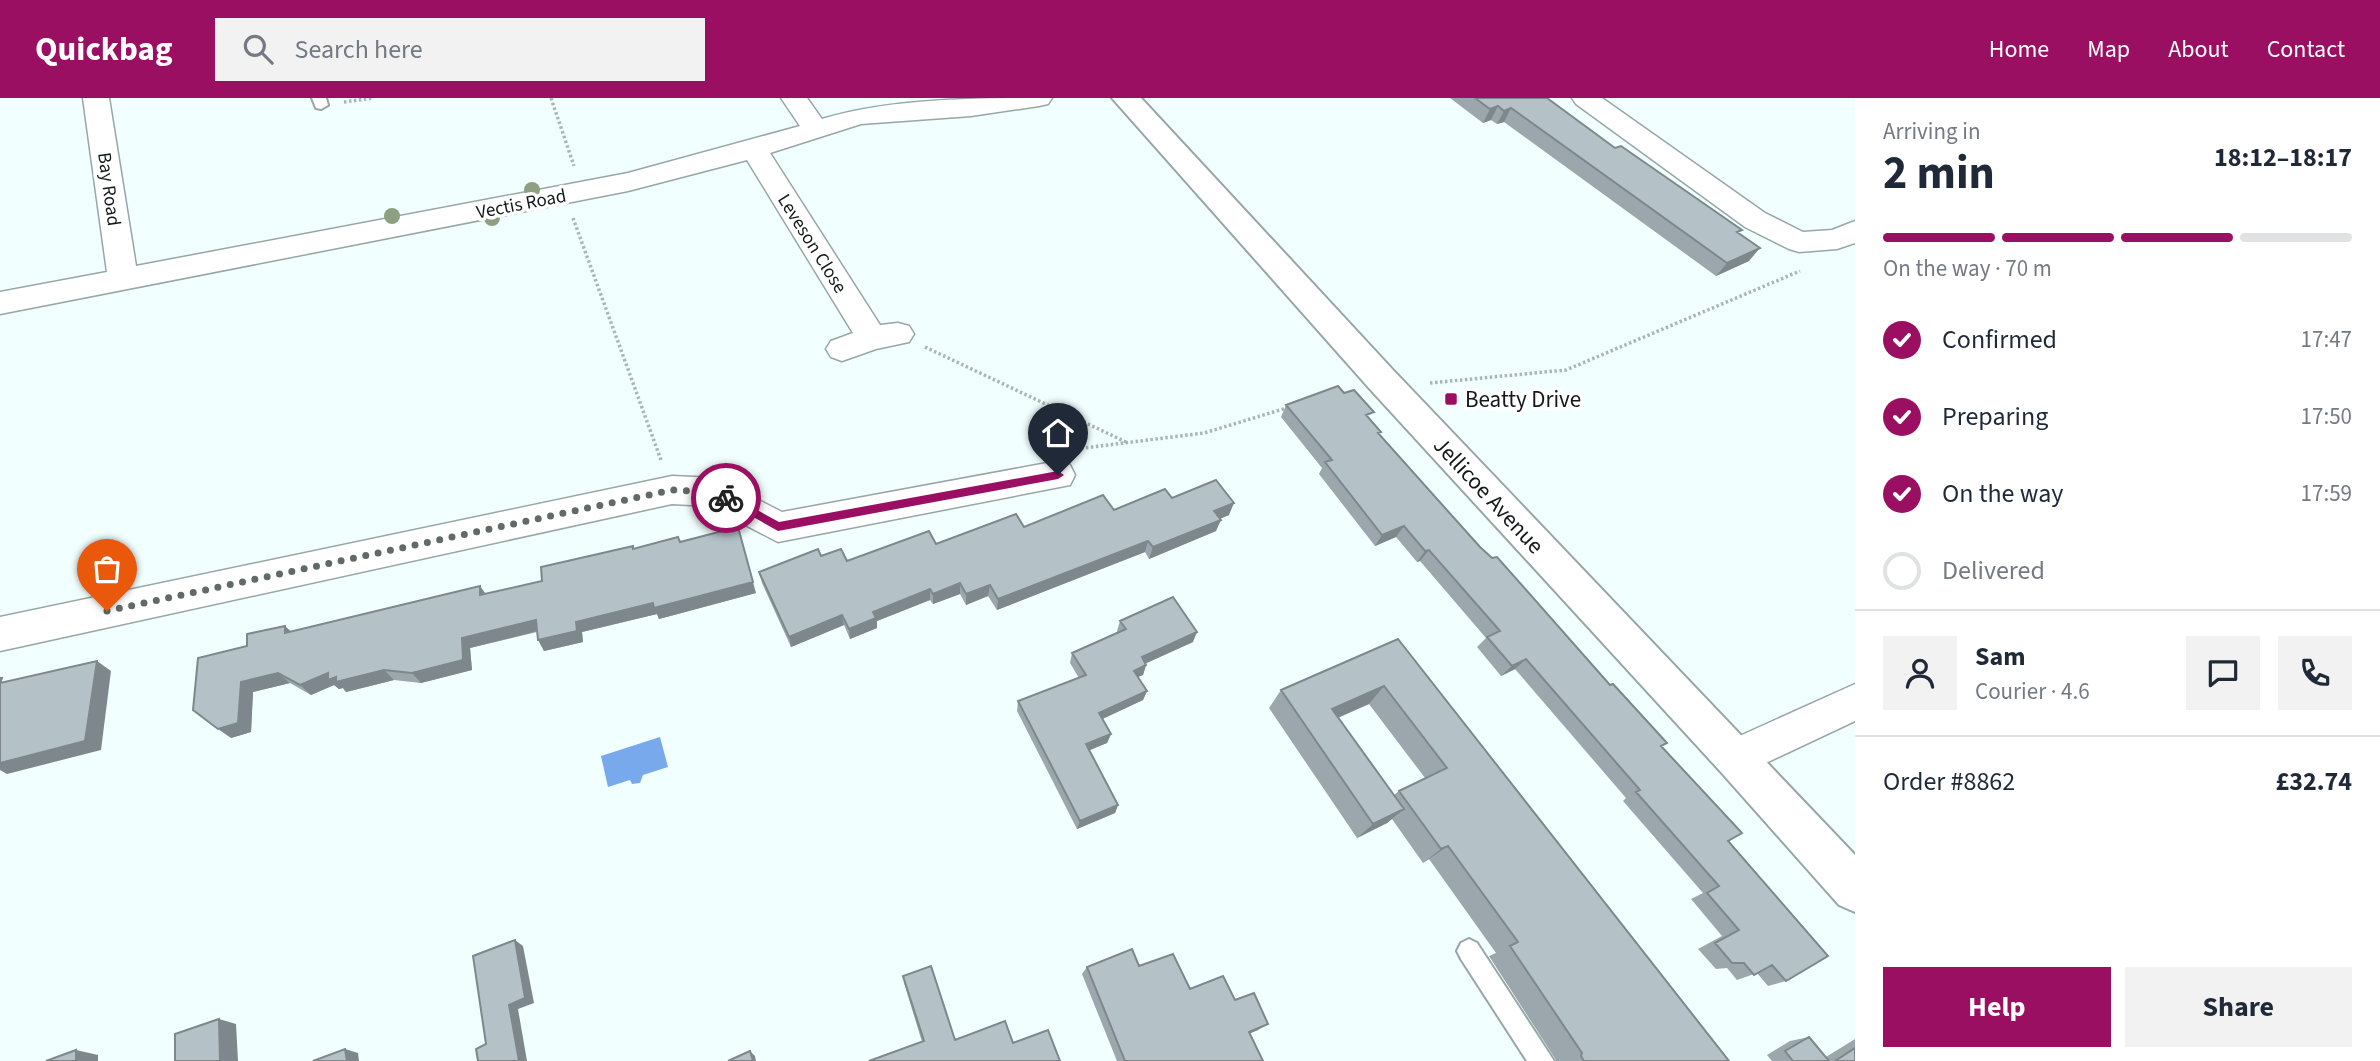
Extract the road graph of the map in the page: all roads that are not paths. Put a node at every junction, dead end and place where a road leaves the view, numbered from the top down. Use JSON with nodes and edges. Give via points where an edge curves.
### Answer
{"nodes":[{"id":1,"x":96,"y":98,"type":"edge"},
{"id":2,"x":794,"y":98,"type":"edge"},
{"id":3,"x":1039,"y":98,"type":"edge"},
{"id":4,"x":1126,"y":98,"type":"edge"},
{"id":5,"x":1585,"y":98,"type":"edge"},
{"id":6,"x":815,"y":128,"type":"junction"},
{"id":7,"x":754,"y":149,"type":"junction"},
{"id":8,"x":1855,"y":232,"type":"edge"},
{"id":9,"x":122,"y":279,"type":"junction"},
{"id":10,"x":0,"y":303,"type":"edge"},
{"id":11,"x":842,"y":349,"type":"dead end"},
{"id":12,"x":1058,"y":475,"type":"road end"},
{"id":13,"x":0,"y":634,"type":"edge"},
{"id":14,"x":1855,"y":702,"type":"edge"},
{"id":15,"x":1736,"y":758,"type":"junction"},
{"id":16,"x":1855,"y":889,"type":"edge"},
{"id":17,"x":1469,"y":951,"type":"dead end"},
{"id":18,"x":1542,"y":1061,"type":"edge"}],
"edges":[{"from":1,"to":9,"type":"street","name":"Bay Road"},
{"from":2,"to":6,"type":"street"},
{"from":3,"to":6,"type":"street","name":"Vectis Road","via":[[859,116]]},
{"from":4,"to":15,"type":"street","name":"Jellicoe Avenue"},
{"from":5,"to":8,"type":"street","via":[[1800,256]]},
{"from":6,"to":7,"type":"street","name":"Vectis Road"},
{"from":7,"to":9,"type":"street","name":"Vectis Road","via":[[572,194]]},
{"from":7,"to":11,"type":"street","name":"Leveson Close","via":[[885,336]]},
{"from":9,"to":10,"type":"street","name":"Vectis Road"},
{"from":12,"to":13,"type":"street","via":[[778,527],[715,492],[672,490]]},
{"from":14,"to":15,"type":"street"},
{"from":15,"to":16,"type":"street","name":"Jellicoe Avenue"},
{"from":17,"to":18,"type":"lane"}]}
